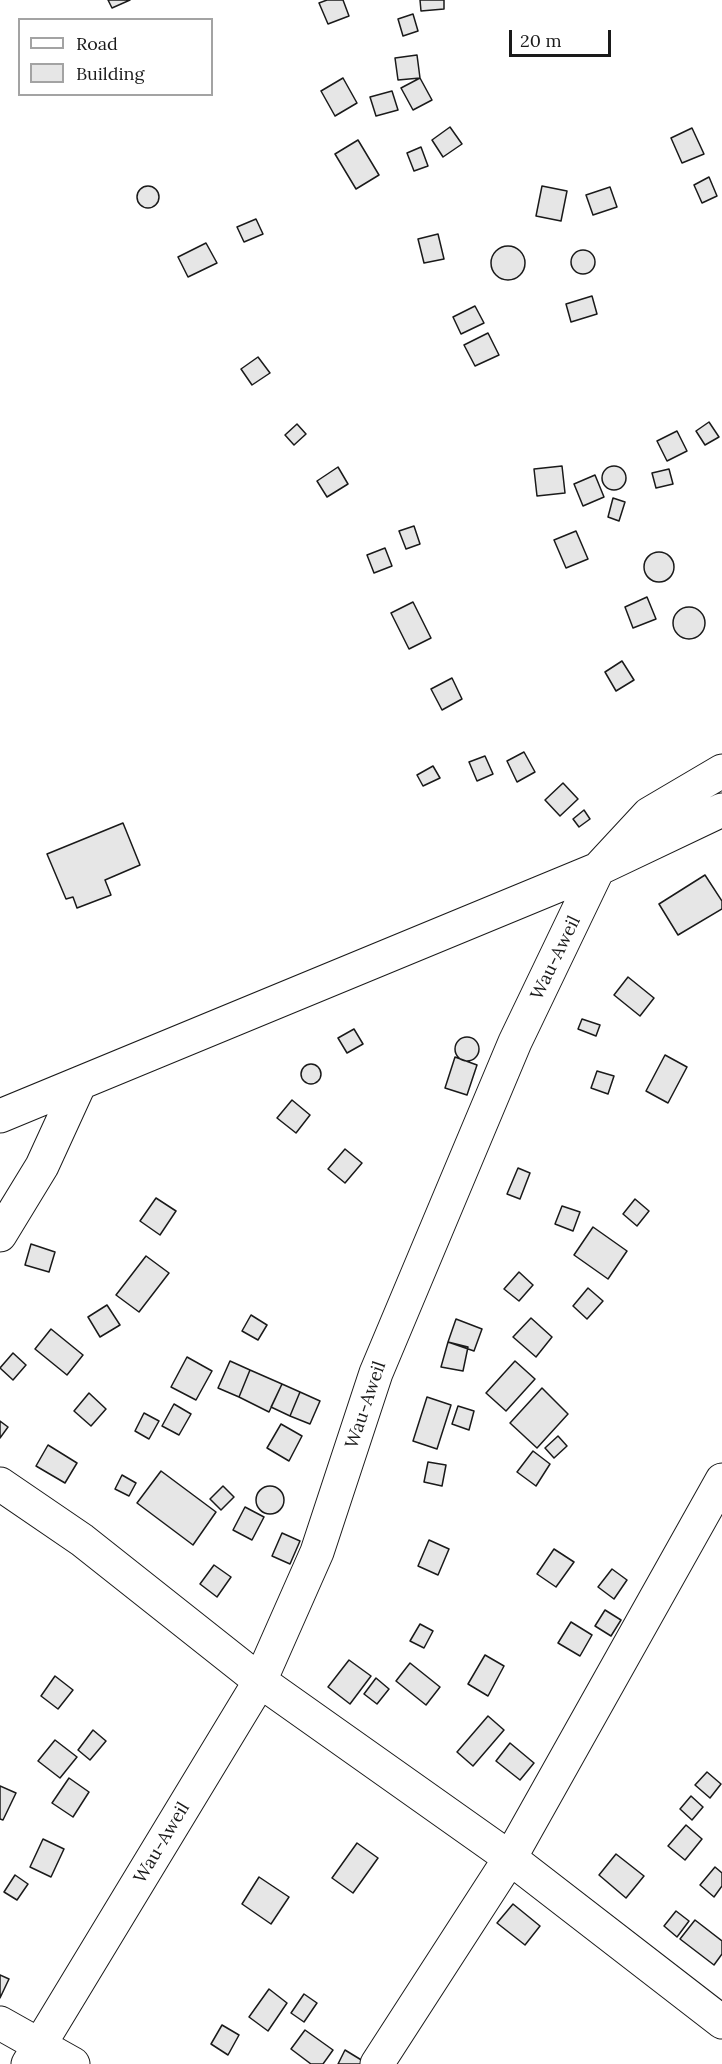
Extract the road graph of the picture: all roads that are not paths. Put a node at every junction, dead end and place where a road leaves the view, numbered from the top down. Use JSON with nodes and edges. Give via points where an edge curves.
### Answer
{"nodes":[{"id":1,"x":722,"y":771,"type":"edge"},
{"id":2,"x":722,"y":810,"type":"edge"},
{"id":3,"x":598,"y":868,"type":"junction"},
{"id":4,"x":80,"y":1083,"type":"junction"},
{"id":5,"x":0,"y":1116,"type":"edge"},
{"id":6,"x":0,"y":1235,"type":"edge"},
{"id":7,"x":722,"y":1480,"type":"edge"},
{"id":8,"x":0,"y":1484,"type":"edge"},
{"id":9,"x":260,"y":1681,"type":"junction"},
{"id":10,"x":510,"y":1858,"type":"junction"},
{"id":11,"x":722,"y":2022,"type":"edge"},
{"id":12,"x":0,"y":2024,"type":"edge"},
{"id":13,"x":34,"y":2055,"type":"edge"},
{"id":14,"x":73,"y":2064,"type":"edge"},
{"id":15,"x":377,"y":2064,"type":"edge"}],
"edges":[{"from":1,"to":3,"type":"street","name":"Wau-Aweil","via":[[650,814]]},
{"from":2,"to":3,"type":"street"},
{"from":3,"to":4,"type":"street"},
{"from":3,"to":9,"type":"street","name":"Wau-Aweil","via":[[515,1042],[376,1372],[317,1552]]},
{"from":4,"to":5,"type":"street"},
{"from":4,"to":6,"type":"street","via":[[42,1166]]},
{"from":7,"to":10,"type":"street"},
{"from":8,"to":9,"type":"street","via":[[82,1540]]},
{"from":9,"to":10,"type":"street"},
{"from":9,"to":13,"type":"street","name":"Wau-Aweil"},
{"from":10,"to":11,"type":"street"},
{"from":10,"to":15,"type":"street"},
{"from":12,"to":13,"type":"street"},
{"from":13,"to":14,"type":"street"}]}
